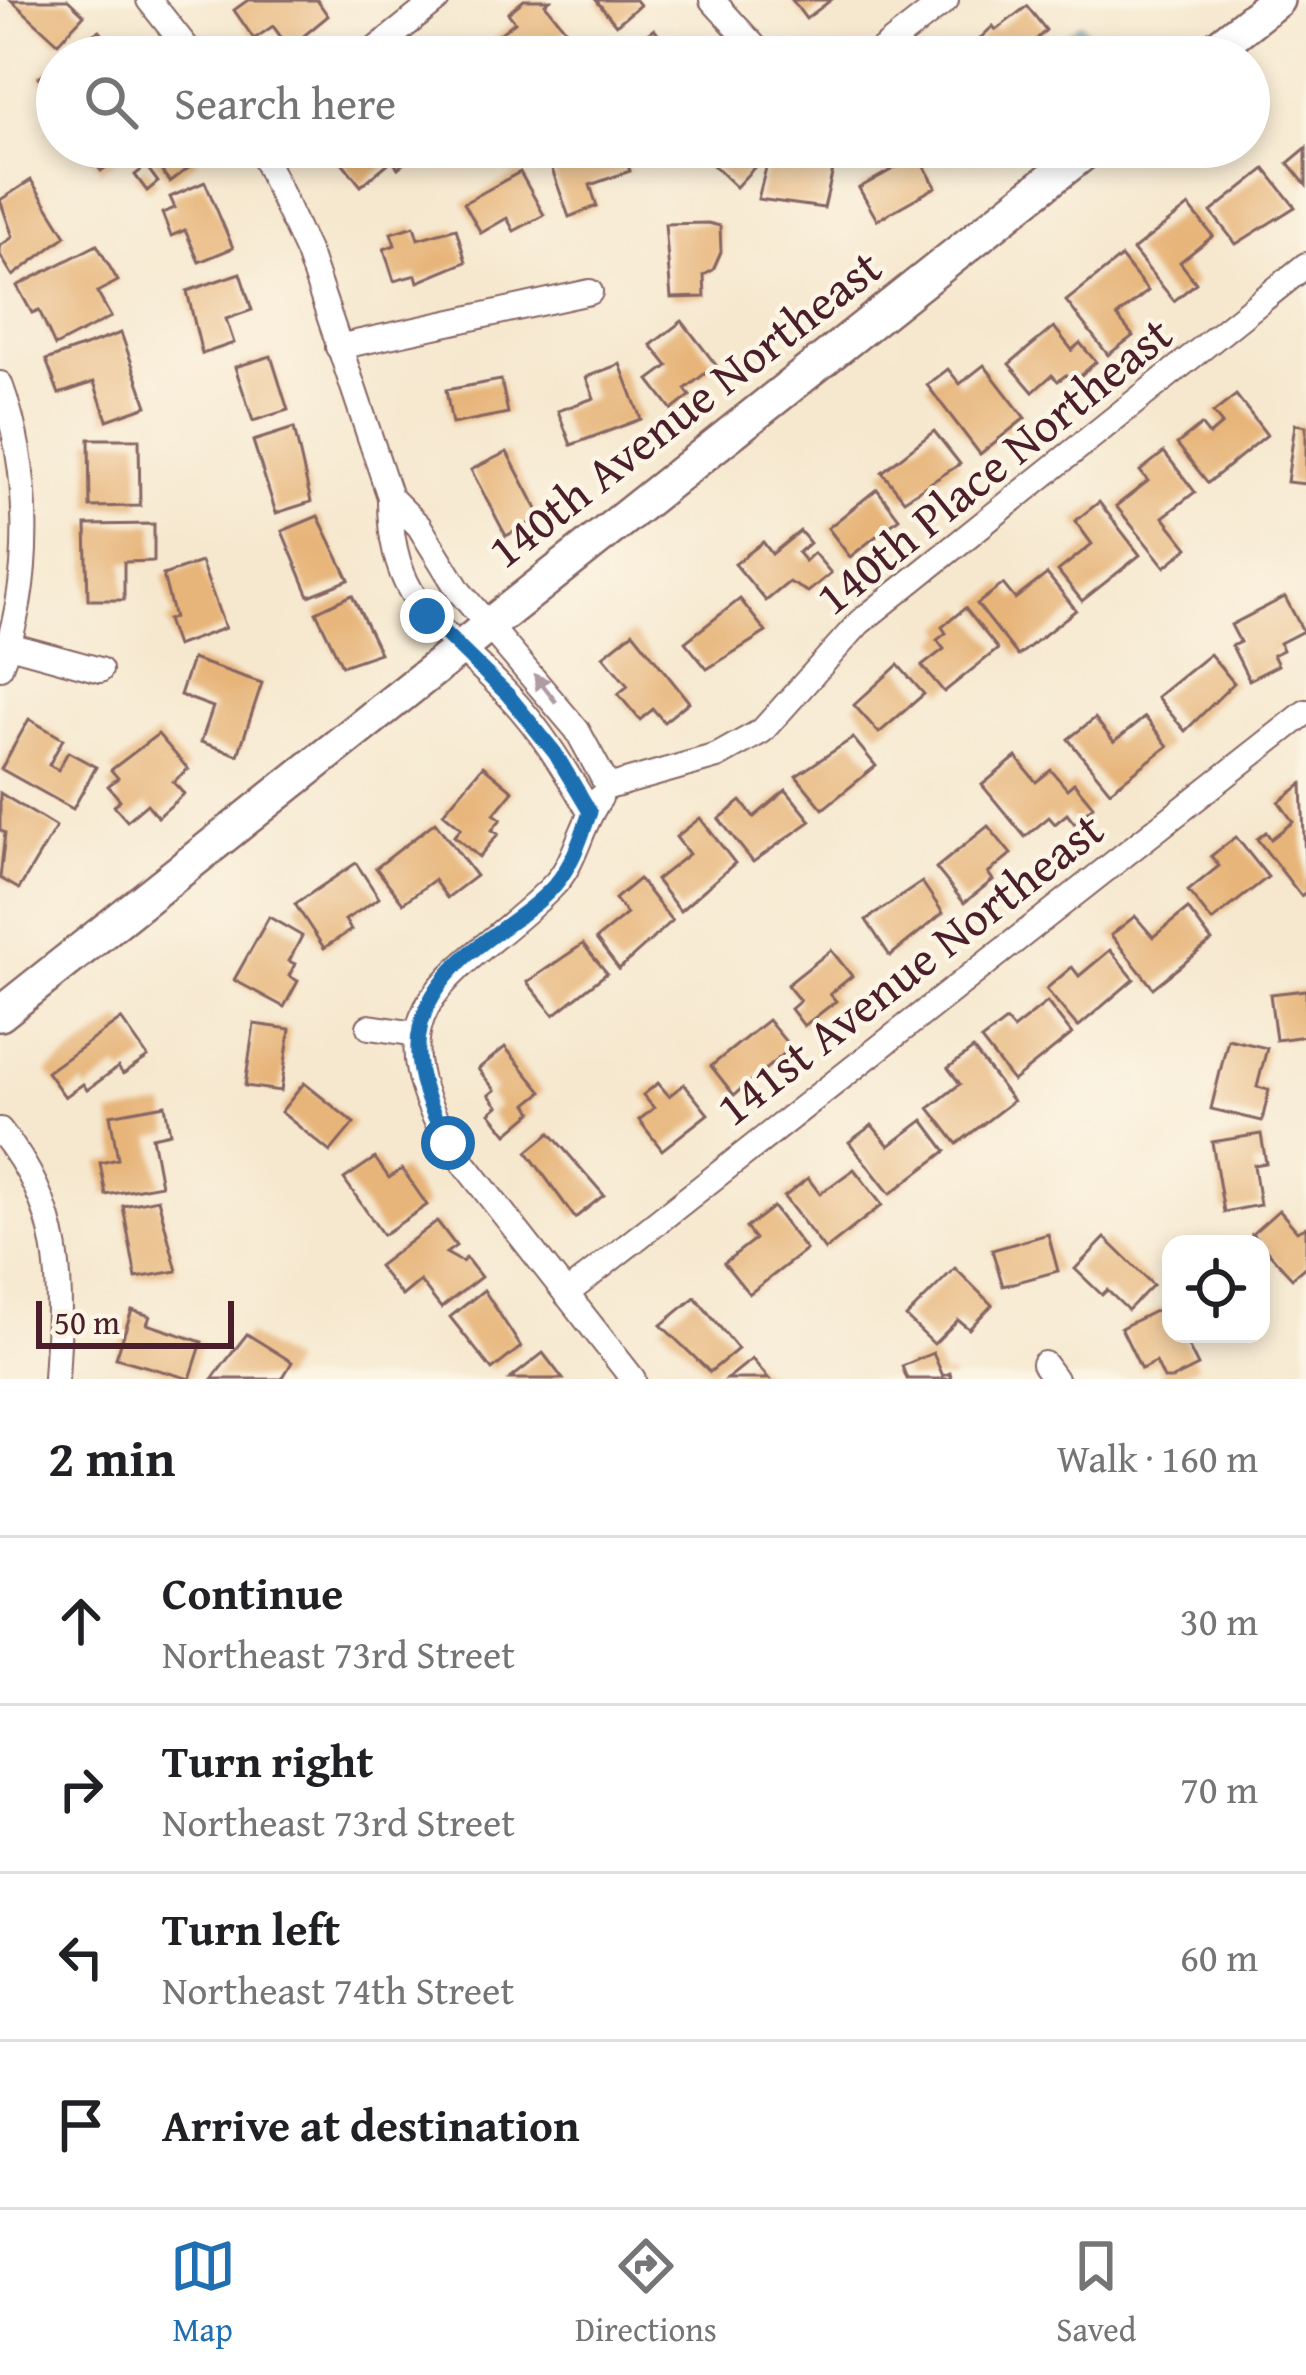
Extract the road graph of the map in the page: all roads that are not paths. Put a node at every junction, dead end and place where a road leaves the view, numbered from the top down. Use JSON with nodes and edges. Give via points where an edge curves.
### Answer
{"nodes":[{"id":1,"x":149,"y":0,"type":"edge"},
{"id":2,"x":437,"y":0,"type":"edge"},
{"id":3,"x":712,"y":0,"type":"edge"},
{"id":4,"x":946,"y":0,"type":"edge"},
{"id":5,"x":1276,"y":0,"type":"edge"},
{"id":6,"x":177,"y":36,"type":"edge"},
{"id":7,"x":392,"y":36,"type":"edge"},
{"id":8,"x":745,"y":36,"type":"edge"},
{"id":9,"x":901,"y":36,"type":"edge"},
{"id":10,"x":1231,"y":36,"type":"edge"},
{"id":11,"x":269,"y":168,"type":"edge"},
{"id":12,"x":1064,"y":168,"type":"edge"},
{"id":13,"x":1302,"y":276,"type":"edge"},
{"id":14,"x":590,"y":292,"type":"dead end"},
{"id":15,"x":338,"y":347,"type":"junction"},
{"id":16,"x":0,"y":384,"type":"edge"},
{"id":17,"x":390,"y":497,"type":"junction"},
{"id":18,"x":490,"y":623,"type":"junction"},
{"id":19,"x":459,"y":652,"type":"junction"},
{"id":20,"x":4,"y":656,"type":"edge"},
{"id":21,"x":100,"y":670,"type":"dead end"},
{"id":22,"x":1306,"y":712,"type":"edge"},
{"id":23,"x":608,"y":787,"type":"junction"},
{"id":24,"x":590,"y":812,"type":"junction"},
{"id":25,"x":0,"y":1015,"type":"edge"},
{"id":26,"x":370,"y":1027,"type":"dead end"},
{"id":27,"x":417,"y":1034,"type":"junction"},
{"id":28,"x":0,"y":1130,"type":"edge"},
{"id":29,"x":566,"y":1294,"type":"junction"},
{"id":30,"x":56,"y":1379,"type":"edge"},
{"id":31,"x":633,"y":1379,"type":"edge"}],
"edges":[{"from":1,"to":6,"type":"street"},
{"from":2,"to":7,"type":"street"},
{"from":3,"to":8,"type":"street"},
{"from":4,"to":9,"type":"street"},
{"from":5,"to":10,"type":"main road"},
{"from":11,"to":15,"type":"street"},
{"from":12,"to":18,"type":"main road","name":"140th Avenue Northeast"},
{"from":13,"to":23,"type":"street","name":"140th Place Northeast","via":[[859,623],[762,731],[717,756]]},
{"from":14,"to":15,"type":"street"},
{"from":15,"to":17,"type":"street"},
{"from":16,"to":20,"type":"street","via":[[20,475],[24,542]]},
{"from":17,"to":18,"type":"street"},
{"from":17,"to":19,"type":"street","via":[[390,542],[406,581]]},
{"from":18,"to":19,"type":"main road","name":"140th Avenue Northeast"},
{"from":23,"to":18,"type":"street","one_way":true,"via":[[577,730]]},
{"from":19,"to":24,"type":"street","via":[[508,695]]},
{"from":19,"to":25,"type":"main road","name":"140th Avenue Northeast"},
{"from":20,"to":21,"type":"street"},
{"from":22,"to":29,"type":"street","name":"141st Avenue Northeast"},
{"from":23,"to":24,"type":"street"},
{"from":24,"to":27,"type":"street","via":[[552,888],[458,963]]},
{"from":26,"to":27,"type":"street"},
{"from":27,"to":29,"type":"street","via":[[415,1066],[448,1143]]},
{"from":28,"to":30,"type":"street","via":[[39,1189],[58,1243]]},
{"from":29,"to":31,"type":"street"}]}
